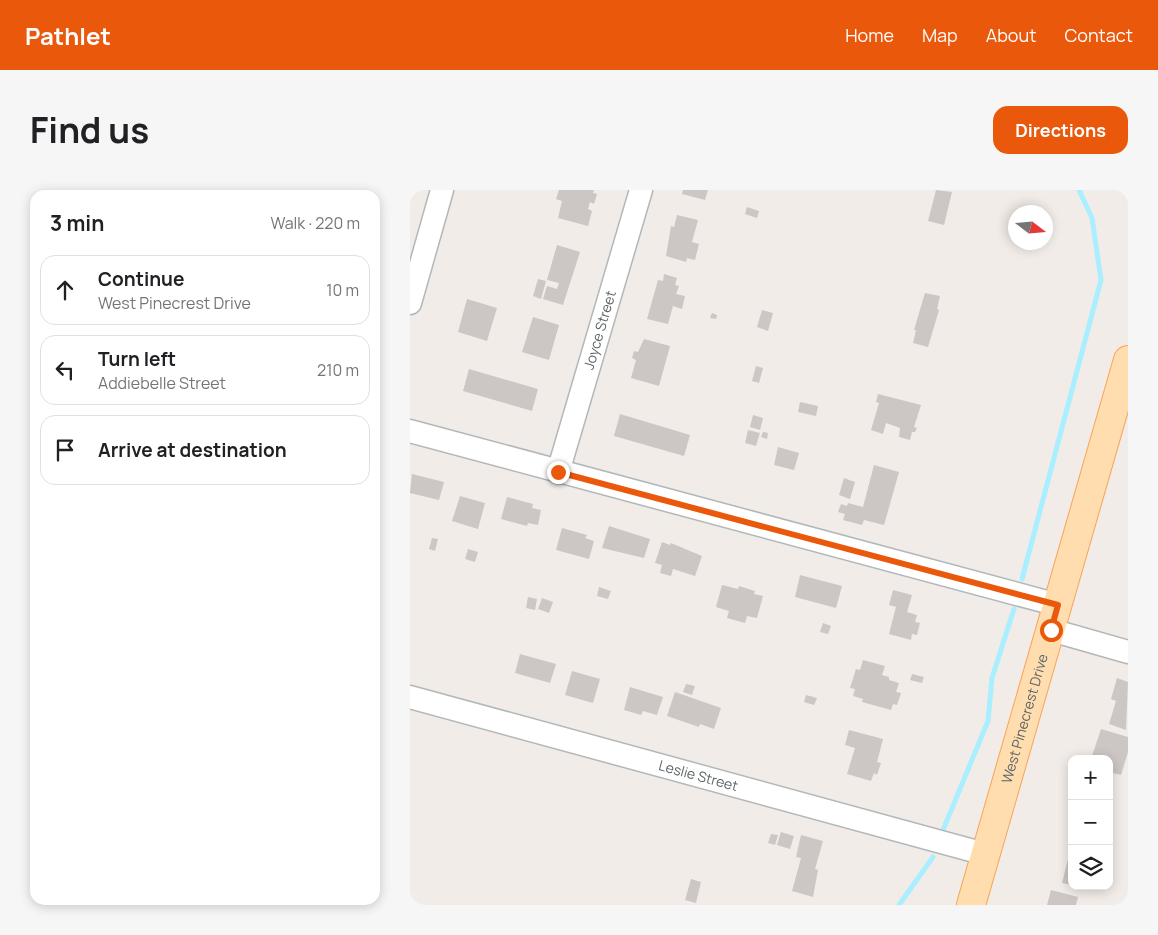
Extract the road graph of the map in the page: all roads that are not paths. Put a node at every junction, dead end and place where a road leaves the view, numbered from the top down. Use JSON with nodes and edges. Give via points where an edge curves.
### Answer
{"nodes":[{"id":1,"x":442,"y":190,"type":"edge"},
{"id":2,"x":641,"y":190,"type":"edge"},
{"id":3,"x":410,"y":303,"type":"edge"},
{"id":4,"x":1128,"y":360,"type":"edge"},
{"id":5,"x":410,"y":431,"type":"edge"},
{"id":6,"x":558,"y":472,"type":"junction"},
{"id":7,"x":1054,"y":617,"type":"junction"},
{"id":8,"x":1128,"y":652,"type":"edge"},
{"id":9,"x":410,"y":698,"type":"edge"},
{"id":10,"x":986,"y":854,"type":"junction"},
{"id":11,"x":971,"y":905,"type":"edge"}],
"edges":[{"from":1,"to":3,"type":"street"},
{"from":2,"to":6,"type":"street","name":"Joyce Street"},
{"from":4,"to":7,"type":"main road","name":"West Pinecrest Drive"},
{"from":5,"to":6,"type":"street"},
{"from":6,"to":7,"type":"street"},
{"from":7,"to":8,"type":"street"},
{"from":7,"to":10,"type":"main road","name":"West Pinecrest Drive"},
{"from":9,"to":10,"type":"street","name":"Leslie Street"},
{"from":10,"to":11,"type":"main road","name":"West Pinecrest Drive"}]}
